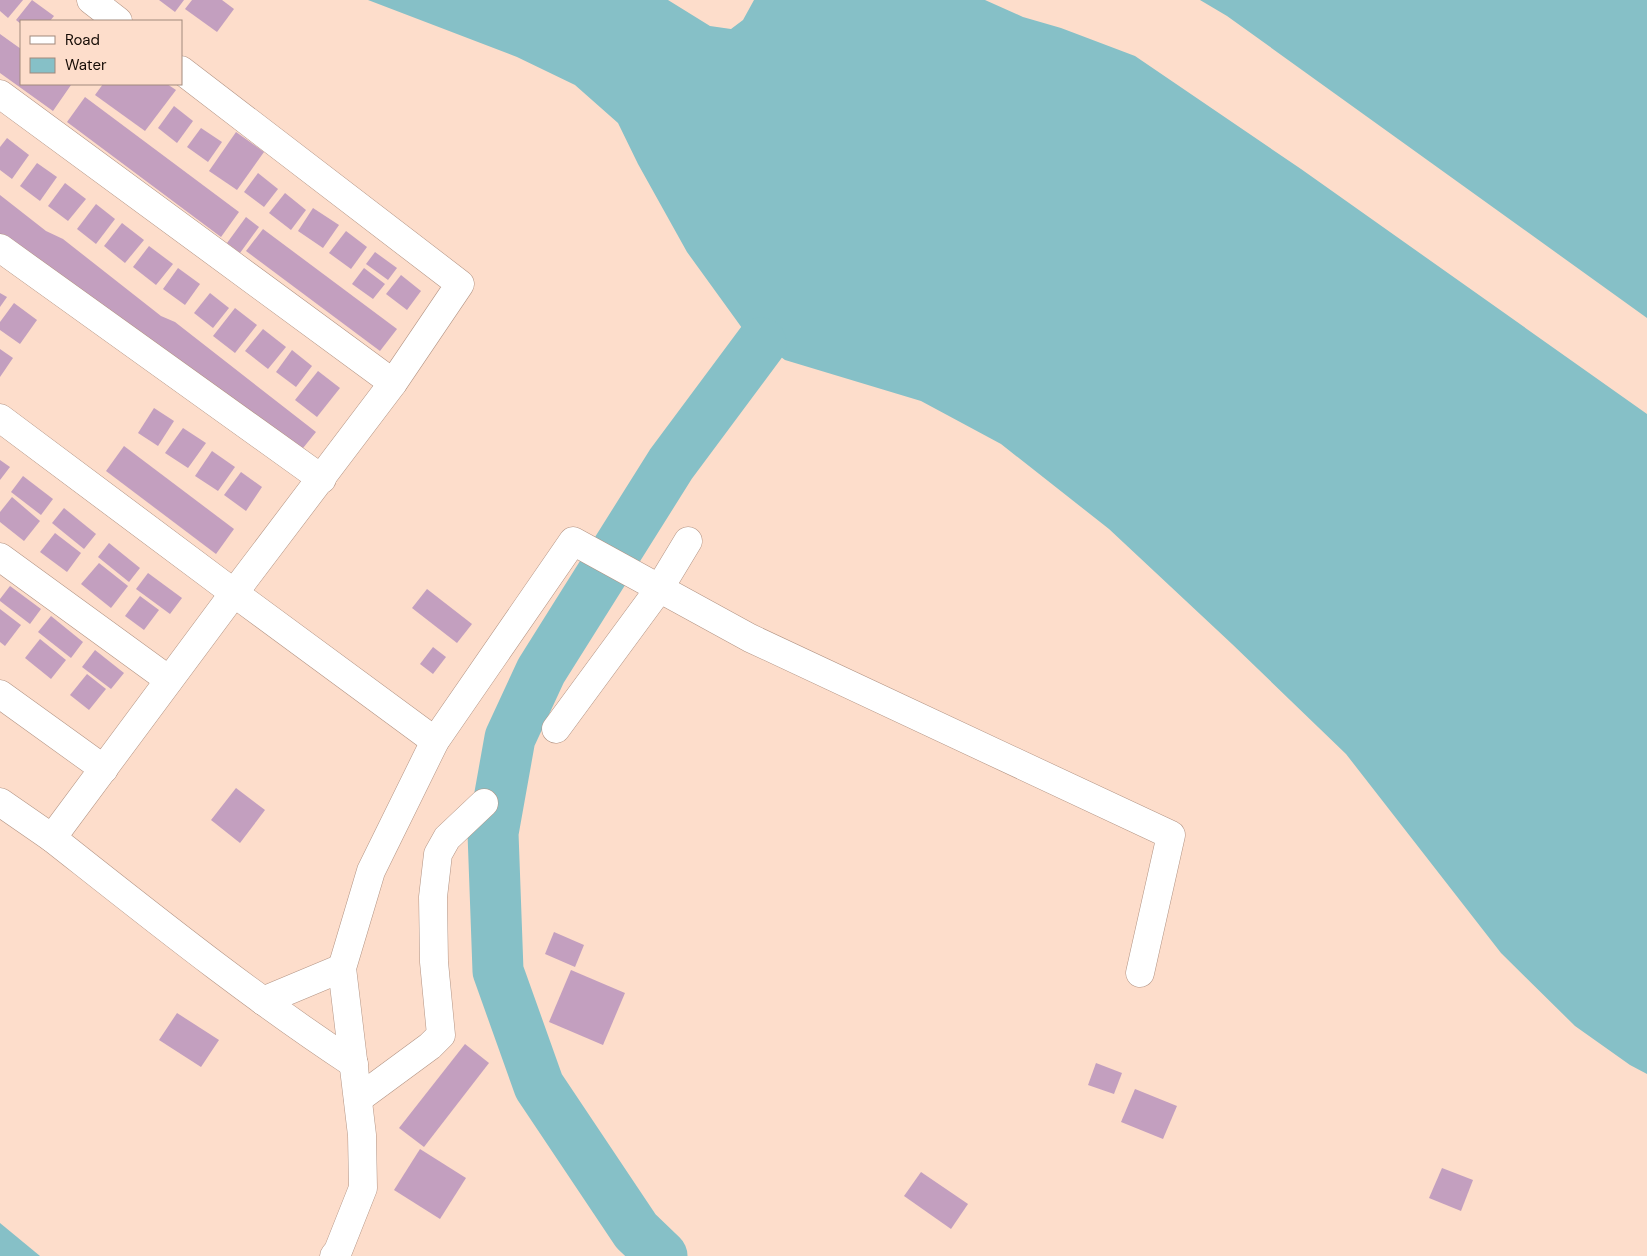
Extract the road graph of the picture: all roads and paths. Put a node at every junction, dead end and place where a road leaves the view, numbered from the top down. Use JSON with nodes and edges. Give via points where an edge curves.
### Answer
{"nodes":[{"id":1,"x":91,"y":0,"type":"edge"},
{"id":2,"x":117,"y":20,"type":"edge"},
{"id":3,"x":182,"y":71,"type":"edge"},
{"id":4,"x":0,"y":94,"type":"edge"},
{"id":5,"x":0,"y":248,"type":"edge"},
{"id":6,"x":393,"y":383,"type":"junction"},
{"id":7,"x":0,"y":418,"type":"edge"},
{"id":8,"x":322,"y":479,"type":"junction"},
{"id":9,"x":688,"y":542,"type":"dead end"},
{"id":10,"x":0,"y":557,"type":"edge"},
{"id":11,"x":659,"y":589,"type":"junction"},
{"id":12,"x":234,"y":593,"type":"junction"},
{"id":13,"x":169,"y":680,"type":"junction"},
{"id":14,"x":0,"y":694,"type":"edge"},
{"id":15,"x":556,"y":729,"type":"dead end"},
{"id":16,"x":435,"y":741,"type":"junction"},
{"id":17,"x":104,"y":769,"type":"junction"},
{"id":18,"x":0,"y":802,"type":"edge"},
{"id":19,"x":484,"y":802,"type":"dead end"},
{"id":20,"x":52,"y":838,"type":"junction"},
{"id":21,"x":342,"y":968,"type":"junction"},
{"id":22,"x":1140,"y":974,"type":"dead end"},
{"id":23,"x":263,"y":1002,"type":"junction"},
{"id":24,"x":354,"y":1064,"type":"junction"},
{"id":25,"x":358,"y":1099,"type":"junction"},
{"id":26,"x":334,"y":1256,"type":"edge"}],
"edges":[{"from":1,"to":2,"type":"street"},
{"from":3,"to":6,"type":"street","via":[[460,284]]},
{"from":4,"to":6,"type":"street"},
{"from":5,"to":8,"type":"street"},
{"from":6,"to":8,"type":"street"},
{"from":7,"to":12,"type":"street"},
{"from":8,"to":12,"type":"street"},
{"from":9,"to":11,"type":"street"},
{"from":10,"to":13,"type":"street"},
{"from":11,"to":15,"type":"street"},
{"from":11,"to":16,"type":"street","via":[[574,541]]},
{"from":11,"to":22,"type":"street","via":[[750,638],[1171,835]]},
{"from":12,"to":13,"type":"street"},
{"from":12,"to":16,"type":"street"},
{"from":13,"to":17,"type":"street"},
{"from":14,"to":17,"type":"street"},
{"from":16,"to":21,"type":"street","via":[[371,871]]},
{"from":17,"to":20,"type":"street"},
{"from":18,"to":20,"type":"street"},
{"from":19,"to":25,"type":"street","via":[[448,838],[438,854],[433,897],[440,1035],[430,1046]]},
{"from":20,"to":23,"type":"street"},
{"from":21,"to":23,"type":"street"},
{"from":21,"to":24,"type":"street"},
{"from":23,"to":24,"type":"street"},
{"from":24,"to":25,"type":"street"},
{"from":25,"to":26,"type":"street","via":[[363,1188]]}]}
